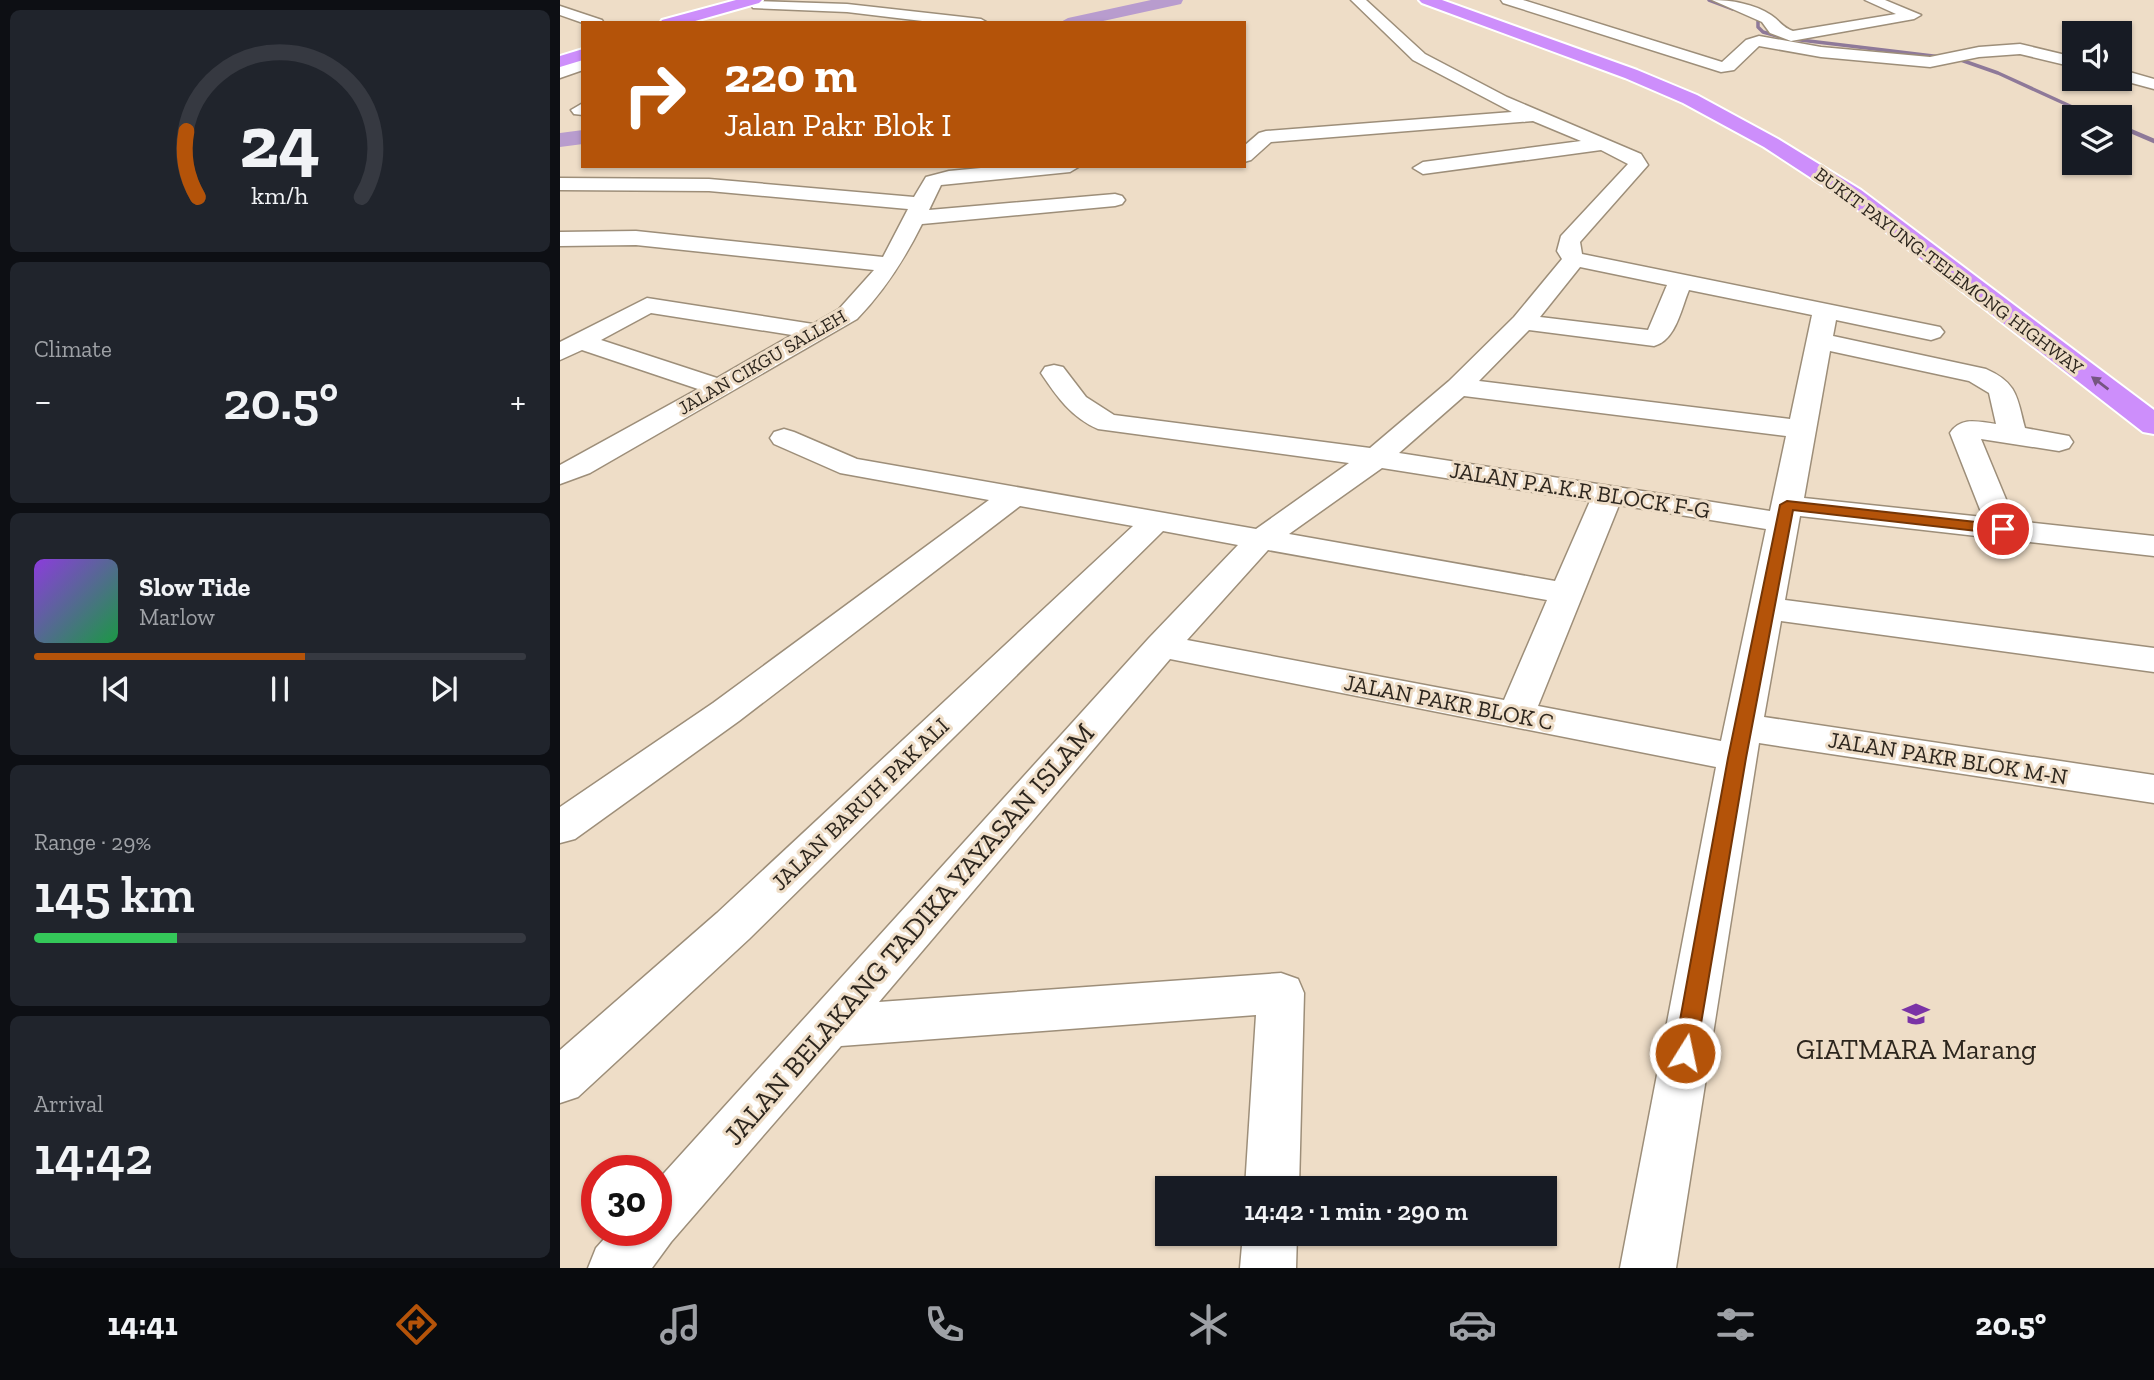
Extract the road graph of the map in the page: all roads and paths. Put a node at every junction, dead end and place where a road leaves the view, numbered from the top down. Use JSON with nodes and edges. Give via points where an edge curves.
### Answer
{"nodes":[{"id":1,"x":776,"y":0,"type":"edge"},
{"id":2,"x":1358,"y":0,"type":"edge"},
{"id":3,"x":1427,"y":0,"type":"edge"},
{"id":4,"x":1450,"y":0,"type":"edge"},
{"id":5,"x":1508,"y":0,"type":"edge"},
{"id":6,"x":1719,"y":0,"type":"edge"},
{"id":7,"x":1872,"y":0,"type":"edge"},
{"id":8,"x":756,"y":2,"type":"edge"},
{"id":9,"x":560,"y":10,"type":"edge"},
{"id":10,"x":862,"y":10,"type":"junction"},
{"id":11,"x":591,"y":21,"type":"edge"},
{"id":12,"x":676,"y":21,"type":"edge"},
{"id":13,"x":697,"y":21,"type":"edge"},
{"id":14,"x":825,"y":21,"type":"edge"},
{"id":15,"x":971,"y":21,"type":"edge"},
{"id":16,"x":1790,"y":36,"type":"junction"},
{"id":17,"x":1767,"y":41,"type":"junction"},
{"id":18,"x":2062,"y":59,"type":"edge"},
{"id":19,"x":2132,"y":77,"type":"edge"},
{"id":20,"x":2154,"y":83,"type":"edge"},
{"id":21,"x":1535,"y":116,"type":"junction"},
{"id":22,"x":1246,"y":128,"type":"edge"},
{"id":23,"x":1266,"y":137,"type":"junction"},
{"id":24,"x":1603,"y":144,"type":"junction"},
{"id":25,"x":1246,"y":154,"type":"edge"},
{"id":26,"x":590,"y":168,"type":"edge"},
{"id":27,"x":1048,"y":168,"type":"edge"},
{"id":28,"x":1423,"y":168,"type":"dead end"},
{"id":29,"x":560,"y":184,"type":"edge"},
{"id":30,"x":1115,"y":200,"type":"dead end"},
{"id":31,"x":916,"y":211,"type":"junction"},
{"id":32,"x":560,"y":239,"type":"edge"},
{"id":33,"x":1574,"y":259,"type":"junction"},
{"id":34,"x":890,"y":265,"type":"junction"},
{"id":35,"x":1681,"y":281,"type":"junction"},
{"id":36,"x":1523,"y":321,"type":"junction"},
{"id":37,"x":1822,"y":326,"type":"junction"},
{"id":38,"x":819,"y":332,"type":"junction"},
{"id":39,"x":1931,"y":332,"type":"dead end"},
{"id":40,"x":570,"y":346,"type":"edge"},
{"id":41,"x":2088,"y":348,"type":"dead end"},
{"id":42,"x":1054,"y":373,"type":"dead end"},
{"id":43,"x":719,"y":387,"type":"junction"},
{"id":44,"x":1458,"y":387,"type":"junction"},
{"id":45,"x":2154,"y":425,"type":"edge"},
{"id":46,"x":1802,"y":429,"type":"junction"},
{"id":47,"x":2013,"y":435,"type":"junction"},
{"id":48,"x":784,"y":438,"type":"dead end"},
{"id":49,"x":2059,"y":442,"type":"dead end"},
{"id":50,"x":1376,"y":458,"type":"junction"},
{"id":51,"x":567,"y":467,"type":"edge"},
{"id":52,"x":1608,"y":495,"type":"junction"},
{"id":53,"x":1013,"y":496,"type":"junction"},
{"id":54,"x":1785,"y":514,"type":"junction"},
{"id":55,"x":1155,"y":522,"type":"junction"},
{"id":56,"x":2003,"y":529,"type":"junction"},
{"id":57,"x":1259,"y":541,"type":"junction"},
{"id":58,"x":2154,"y":546,"type":"edge"},
{"id":59,"x":1567,"y":593,"type":"junction"},
{"id":60,"x":1766,"y":608,"type":"junction"},
{"id":61,"x":1162,"y":646,"type":"junction"},
{"id":62,"x":2154,"y":660,"type":"edge"},
{"id":63,"x":1517,"y":715,"type":"junction"},
{"id":64,"x":1740,"y":742,"type":"junction"},
{"id":65,"x":2154,"y":789,"type":"edge"},
{"id":66,"x":560,"y":828,"type":"edge"},
{"id":67,"x":828,"y":1026,"type":"junction"},
{"id":68,"x":560,"y":1081,"type":"edge"},
{"id":69,"x":1273,"y":1176,"type":"edge"},
{"id":70,"x":672,"y":1204,"type":"edge"},
{"id":71,"x":635,"y":1246,"type":"edge"},
{"id":72,"x":1269,"y":1246,"type":"edge"},
{"id":73,"x":616,"y":1268,"type":"edge"},
{"id":74,"x":1268,"y":1268,"type":"edge"},
{"id":75,"x":1648,"y":1268,"type":"edge"}],
"edges":[{"from":1,"to":8,"type":"highway"},
{"from":2,"to":21,"type":"street","via":[[1414,54]]},
{"from":45,"to":3,"type":"highway","name":"BUKIT PAYUNG-TELEMONG HIGHWAY","one_way":true,"via":[[1853,195],[1771,143],[1690,99],[1630,74]]},
{"from":4,"to":41,"type":"highway","name":"BUKIT PAYUNG-TELEMONG HIGHWAY","via":[[1648,70],[1793,141],[1877,193]]},
{"from":5,"to":17,"type":"street","via":[[1721,67],[1728,67],[1751,43]]},
{"from":6,"to":16,"type":"street","via":[[1767,19],[1775,30]]},
{"from":7,"to":16,"type":"street","via":[[1914,15]]},
{"from":8,"to":10,"type":"street"},
{"from":8,"to":12,"type":"highway"},
{"from":8,"to":13,"type":"highway"},
{"from":9,"to":11,"type":"street"},
{"from":10,"to":14,"type":"street"},
{"from":10,"to":15,"type":"street"},
{"from":16,"to":17,"type":"street"},
{"from":17,"to":18,"type":"street","via":[[1836,54],[1930,62],[2023,49]]},
{"from":19,"to":20,"type":"street"},
{"from":21,"to":23,"type":"street"},
{"from":21,"to":24,"type":"street"},
{"from":22,"to":23,"type":"street"},
{"from":23,"to":25,"type":"street"},
{"from":24,"to":28,"type":"street"},
{"from":24,"to":33,"type":"street","via":[[1634,158],[1638,165],[1569,241],[1568,251]]},
{"from":26,"to":29,"type":"street"},
{"from":27,"to":31,"type":"street","name":"JALAN CIKGU SALLEH","via":[[949,177],[930,184]]},
{"from":29,"to":31,"type":"street","via":[[709,185]]},
{"from":30,"to":31,"type":"street"},
{"from":31,"to":34,"type":"street","name":"JALAN CIKGU SALLEH"},
{"from":32,"to":34,"type":"street","via":[[663,241]]},
{"from":33,"to":35,"type":"street"},
{"from":33,"to":36,"type":"street","name":"JALAN BELAKANG TADIKA YAYASAN ISLAM"},
{"from":34,"to":38,"type":"street","name":"JALAN CIKGU SALLEH","via":[[848,314]]},
{"from":35,"to":36,"type":"street","via":[[1654,338]]},
{"from":35,"to":37,"type":"street"},
{"from":36,"to":44,"type":"street","name":"JALAN BELAKANG TADIKA YAYASAN ISLAM"},
{"from":37,"to":39,"type":"street"},
{"from":37,"to":46,"type":"street"},
{"from":37,"to":47,"type":"street","via":[[1988,379],[2002,391]]},
{"from":38,"to":40,"type":"street","via":[[647,305]]},
{"from":38,"to":43,"type":"street","name":"JALAN CIKGU SALLEH"},
{"from":40,"to":43,"type":"street"},
{"from":42,"to":50,"type":"street","name":"JALAN P.A.K.R BLOCK F-G","via":[[1074,404],[1108,423]]},
{"from":43,"to":51,"type":"street","name":"JALAN CIKGU SALLEH"},
{"from":44,"to":46,"type":"street"},
{"from":44,"to":50,"type":"street","name":"JALAN BELAKANG TADIKA YAYASAN ISLAM"},
{"from":46,"to":54,"type":"street"},
{"from":47,"to":49,"type":"street"},
{"from":47,"to":56,"type":"street","via":[[1964,432]]},
{"from":48,"to":53,"type":"street","via":[[849,467]]},
{"from":50,"to":52,"type":"street","name":"JALAN P.A.K.R BLOCK F-G"},
{"from":50,"to":57,"type":"street","name":"JALAN BELAKANG TADIKA YAYASAN ISLAM"},
{"from":52,"to":54,"type":"street","name":"JALAN P.A.K.R BLOCK F-G"},
{"from":52,"to":59,"type":"street"},
{"from":53,"to":55,"type":"street"},
{"from":53,"to":66,"type":"street","via":[[726,712]]},
{"from":54,"to":56,"type":"street","name":"JALAN P.A.K.R BLOCK F-G"},
{"from":54,"to":60,"type":"street"},
{"from":55,"to":57,"type":"street"},
{"from":55,"to":68,"type":"street","name":"JALAN BARUH PAK ALI","via":[[733,926]]},
{"from":56,"to":58,"type":"street","name":"JALAN P.A.K.R BLOCK F-G"},
{"from":57,"to":59,"type":"street"},
{"from":57,"to":61,"type":"street","name":"JALAN BELAKANG TADIKA YAYASAN ISLAM"},
{"from":59,"to":63,"type":"street"},
{"from":60,"to":62,"type":"street"},
{"from":60,"to":64,"type":"street"},
{"from":61,"to":63,"type":"street","name":"JALAN PAKR BLOK C"},
{"from":61,"to":67,"type":"street","name":"JALAN BELAKANG TADIKA YAYASAN ISLAM"},
{"from":63,"to":64,"type":"street","name":"JALAN PAKR BLOK C"},
{"from":64,"to":65,"type":"street","name":"JALAN PAKR BLOK M-N"},
{"from":64,"to":75,"type":"street"},
{"from":67,"to":69,"type":"street","via":[[1281,993]]},
{"from":67,"to":70,"type":"street","name":"JALAN BELAKANG TADIKA YAYASAN ISLAM"},
{"from":71,"to":73,"type":"street"},
{"from":72,"to":74,"type":"street"}]}
